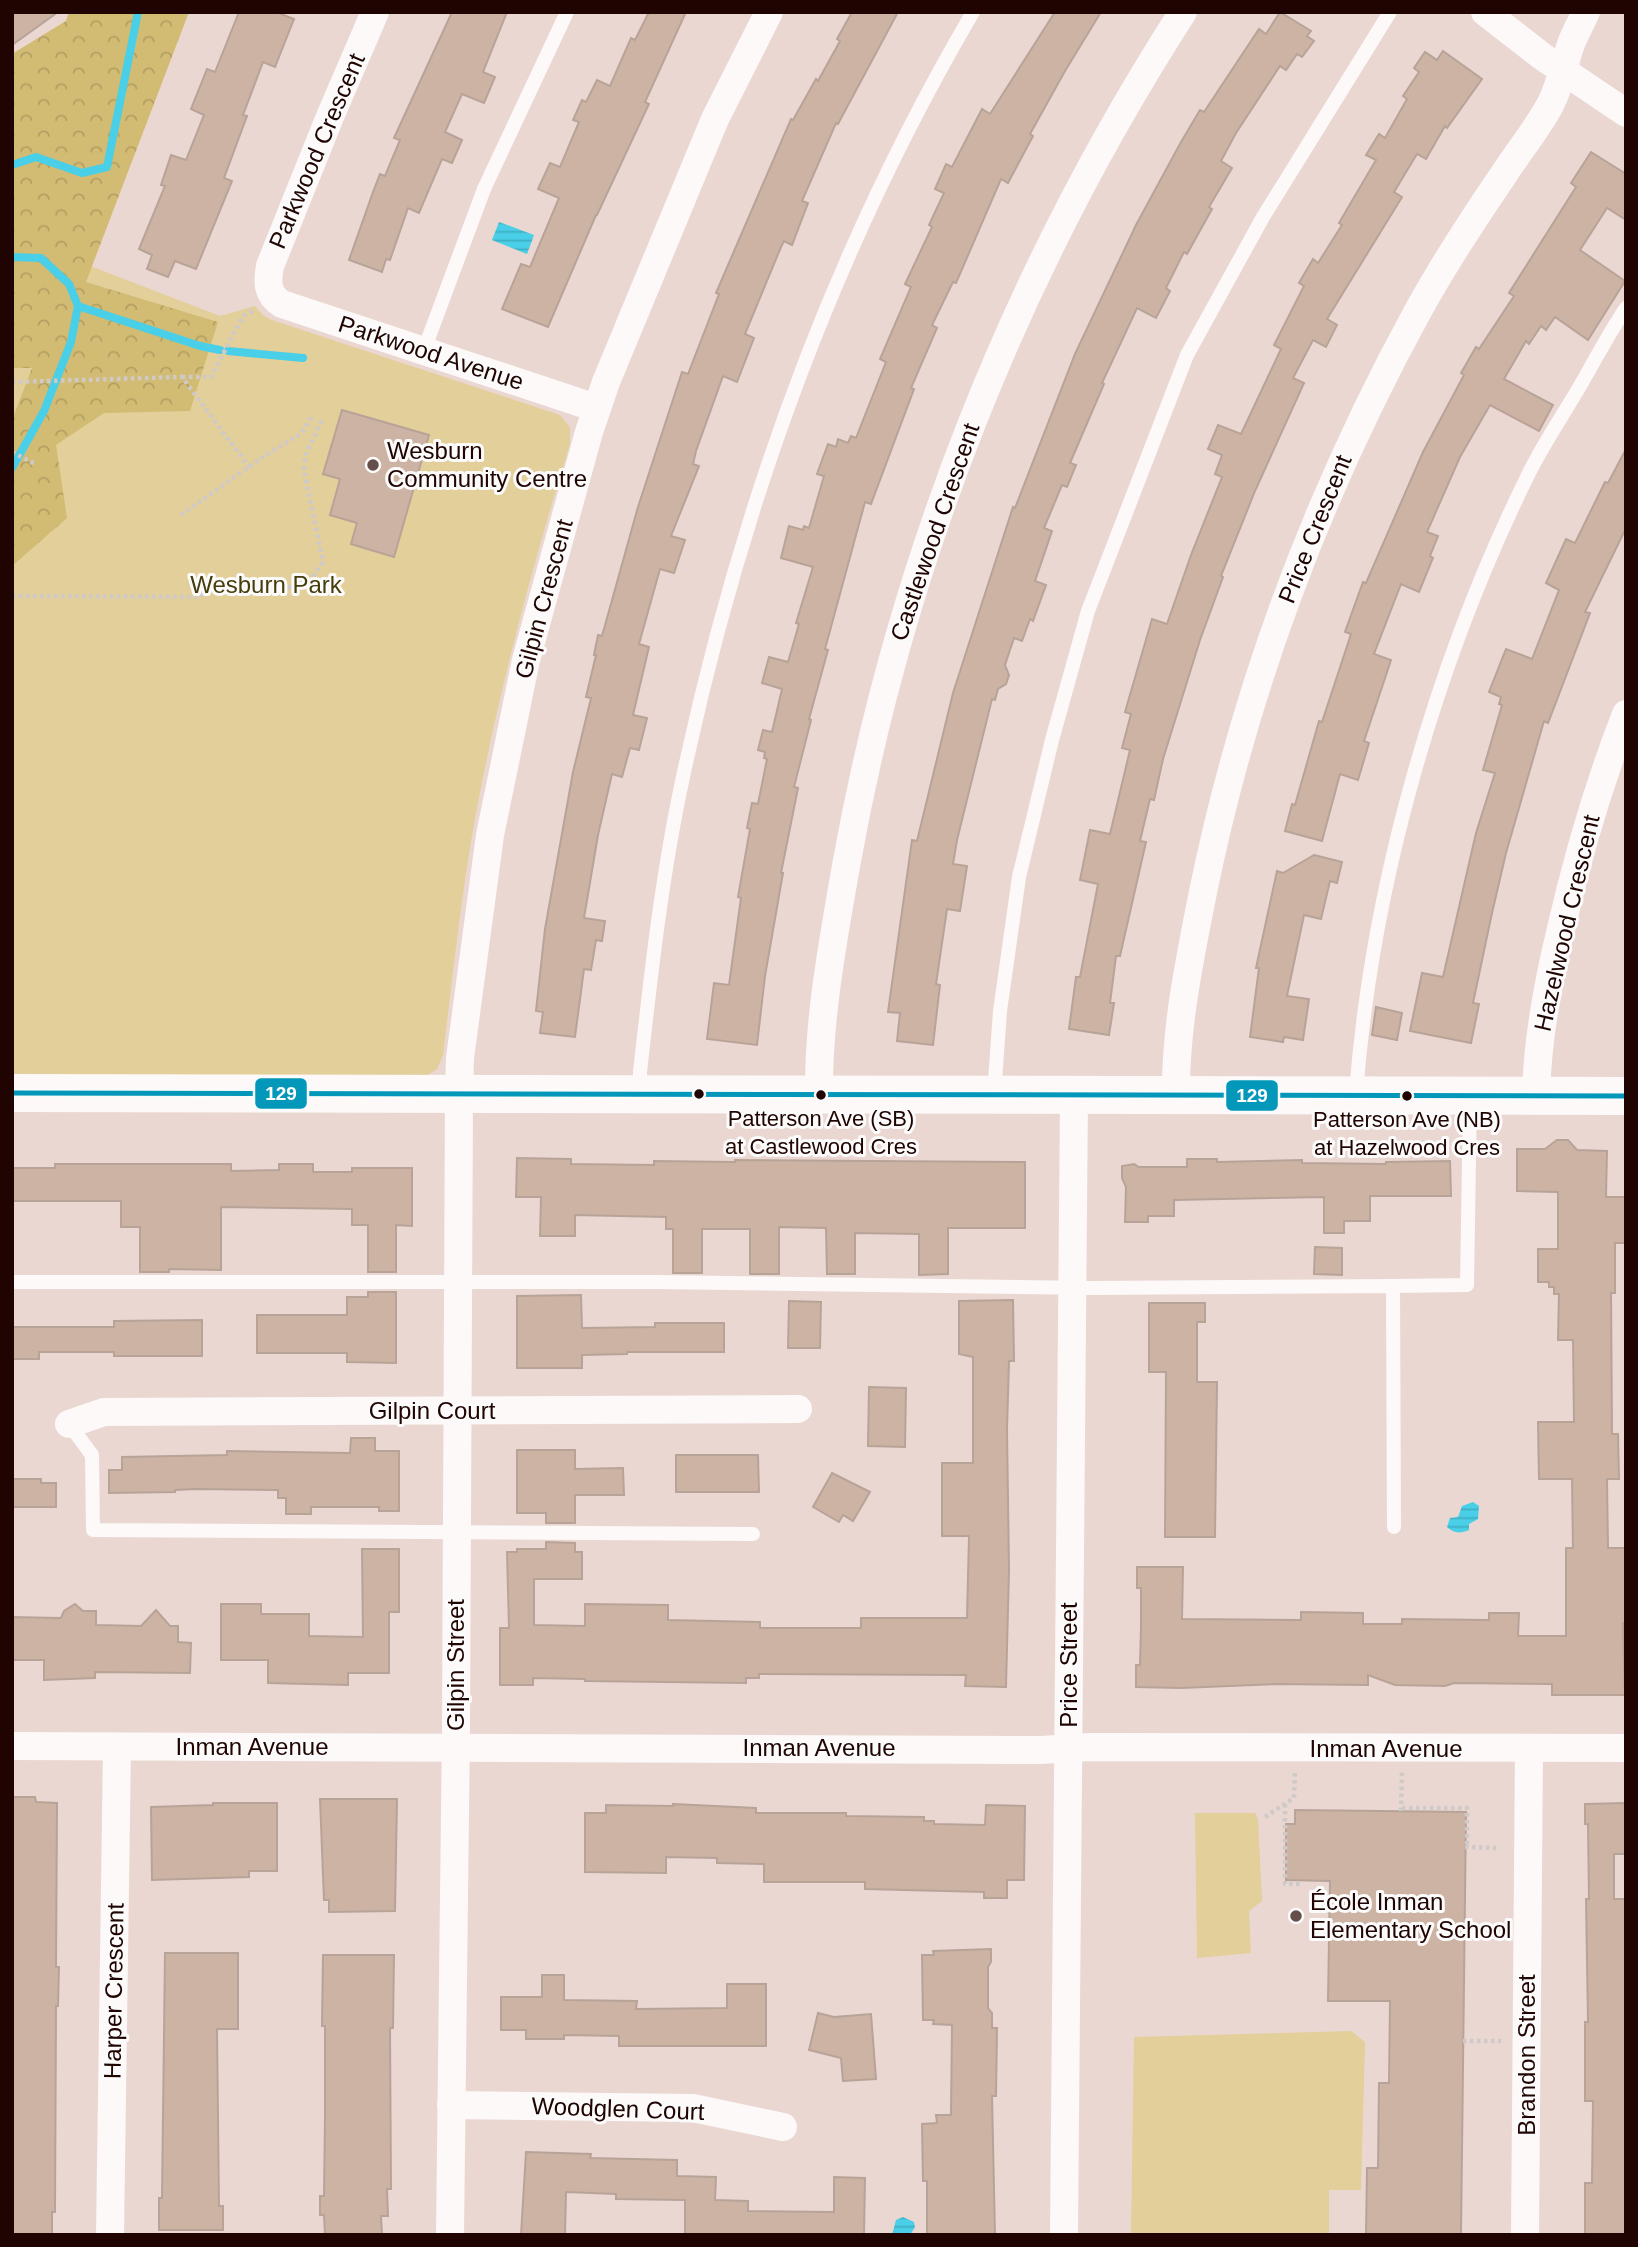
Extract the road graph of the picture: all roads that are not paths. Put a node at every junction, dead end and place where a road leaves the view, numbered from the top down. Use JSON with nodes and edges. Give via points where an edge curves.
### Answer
{"nodes":[{"id":1,"x":375,"y":12,"type":"edge"},
{"id":2,"x":567,"y":12,"type":"edge"},
{"id":3,"x":769,"y":12,"type":"edge"},
{"id":4,"x":973,"y":12,"type":"edge"},
{"id":5,"x":1183,"y":12,"type":"edge"},
{"id":6,"x":1390,"y":12,"type":"edge"},
{"id":7,"x":1485,"y":12,"type":"edge"},
{"id":8,"x":1586,"y":12,"type":"edge"},
{"id":9,"x":1563,"y":71,"type":"junction"},
{"id":10,"x":1626,"y":113,"type":"edge"},
{"id":11,"x":262,"y":301,"type":"joint"},
{"id":12,"x":1626,"y":308,"type":"edge"},
{"id":13,"x":424,"y":350,"type":"junction"},
{"id":14,"x":596,"y":408,"type":"junction"},
{"id":15,"x":1626,"y":714,"type":"edge"},
{"id":16,"x":12,"y":1093,"type":"edge"},
{"id":17,"x":459,"y":1095,"type":"junction"},
{"id":18,"x":640,"y":1095,"type":"junction"},
{"id":19,"x":994,"y":1095,"type":"junction"},
{"id":20,"x":1356,"y":1095,"type":"junction"},
{"id":21,"x":819,"y":1096,"type":"junction"},
{"id":22,"x":1074,"y":1096,"type":"junction"},
{"id":23,"x":1176,"y":1096,"type":"junction"},
{"id":24,"x":1469,"y":1096,"type":"junction"},
{"id":25,"x":1536,"y":1096,"type":"junction"},
{"id":26,"x":1626,"y":1096,"type":"edge"},
{"id":27,"x":12,"y":1282,"type":"edge"},
{"id":28,"x":460,"y":1283,"type":"junction"},
{"id":29,"x":1393,"y":1286,"type":"junction"},
{"id":30,"x":1072,"y":1287,"type":"junction"},
{"id":31,"x":797,"y":1409,"type":"dead end"},
{"id":32,"x":458,"y":1411,"type":"junction"},
{"id":33,"x":69,"y":1424,"type":"joint"},
{"id":34,"x":1394,"y":1527,"type":"dead end"},
{"id":35,"x":456,"y":1533,"type":"junction"},
{"id":36,"x":753,"y":1534,"type":"dead end"},
{"id":37,"x":12,"y":1746,"type":"edge"},
{"id":38,"x":117,"y":1746,"type":"junction"},
{"id":39,"x":456,"y":1747,"type":"junction"},
{"id":40,"x":1626,"y":1748,"type":"edge"},
{"id":41,"x":1069,"y":1749,"type":"junction"},
{"id":42,"x":1529,"y":1749,"type":"junction"},
{"id":43,"x":451,"y":2105,"type":"junction"},
{"id":44,"x":783,"y":2127,"type":"dead end"},
{"id":45,"x":110,"y":2235,"type":"edge"},
{"id":46,"x":450,"y":2235,"type":"edge"},
{"id":47,"x":1064,"y":2235,"type":"edge"},
{"id":48,"x":1525,"y":2235,"type":"edge"}],
"edges":[{"from":1,"to":11,"type":"street","name":"Parkwood Crescent","via":[[270,266]]},
{"from":2,"to":13,"type":"lane","via":[[484,189]]},
{"from":3,"to":14,"type":"street","name":"Gilpin Crescent","via":[[715,119]]},
{"from":4,"to":18,"type":"lane","via":[[937,73],[874,201],[817,331],[763,476],[721,618],[682,778],[655,937]]},
{"from":5,"to":21,"type":"street","name":"Castlewood Crescent","via":[[1103,144],[1033,281],[966,437],[901,628],[853,827],[834,933]]},
{"from":6,"to":19,"type":"lane","via":[[1263,217],[1187,355],[1088,611],[1019,877],[1000,1011]]},
{"from":7,"to":9,"type":"street"},
{"from":8,"to":9,"type":"street","name":"Price Crescent"},
{"from":9,"to":10,"type":"street"},
{"from":9,"to":23,"type":"street","name":"Price Crescent","via":[[1549,106],[1469,224],[1383,376],[1346,450],[1291,586],[1252,696],[1212,850],[1176,1056]]},
{"from":11,"to":13,"type":"street","name":"Parkwood Avenue"},
{"from":12,"to":20,"type":"lane","via":[[1530,472],[1472,602],[1424,738],[1386,889],[1362,1022]]},
{"from":13,"to":14,"type":"street","name":"Parkwood Avenue"},
{"from":14,"to":17,"type":"street","name":"Gilpin Crescent","via":[[526,660],[490,835]]},
{"from":15,"to":25,"type":"street","name":"Hazelwood Crescent","via":[[1575,866],[1549,981]]},
{"from":16,"to":17,"type":"street"},
{"from":17,"to":18,"type":"street"},
{"from":17,"to":28,"type":"street","name":"Gilpin Street"},
{"from":18,"to":21,"type":"street"},
{"from":19,"to":21,"type":"street"},
{"from":19,"to":22,"type":"street"},
{"from":20,"to":23,"type":"street"},
{"from":20,"to":24,"type":"street"},
{"from":22,"to":23,"type":"street"},
{"from":22,"to":30,"type":"street","name":"Price Street"},
{"from":24,"to":25,"type":"street"},
{"from":24,"to":29,"type":"lane","via":[[1467,1285]]},
{"from":25,"to":26,"type":"street"},
{"from":27,"to":28,"type":"lane"},
{"from":28,"to":30,"type":"lane"},
{"from":28,"to":32,"type":"street","name":"Gilpin Street"},
{"from":29,"to":30,"type":"lane"},
{"from":29,"to":34,"type":"lane"},
{"from":30,"to":41,"type":"street","name":"Price Street"},
{"from":31,"to":32,"type":"street","name":"Gilpin Court"},
{"from":32,"to":33,"type":"street","name":"Gilpin Court","via":[[104,1412]]},
{"from":32,"to":35,"type":"street","name":"Gilpin Street"},
{"from":33,"to":35,"type":"lane","via":[[92,1455],[93,1530]]},
{"from":35,"to":36,"type":"lane"},
{"from":35,"to":39,"type":"street","name":"Gilpin Street"},
{"from":37,"to":38,"type":"street","name":"Inman Avenue"},
{"from":38,"to":39,"type":"street","name":"Inman Avenue"},
{"from":38,"to":45,"type":"street","name":"Harper Crescent"},
{"from":39,"to":41,"type":"street","name":"Inman Avenue"},
{"from":39,"to":43,"type":"street","name":"Gilpin Street"},
{"from":40,"to":42,"type":"street","name":"Inman Avenue"},
{"from":41,"to":42,"type":"street","name":"Inman Avenue"},
{"from":41,"to":47,"type":"street","name":"Price Street"},
{"from":42,"to":48,"type":"street","name":"Brandon Street"},
{"from":43,"to":44,"type":"street","name":"Woodglen Court","via":[[693,2108]]},
{"from":43,"to":46,"type":"street","name":"Gilpin Street"}]}
